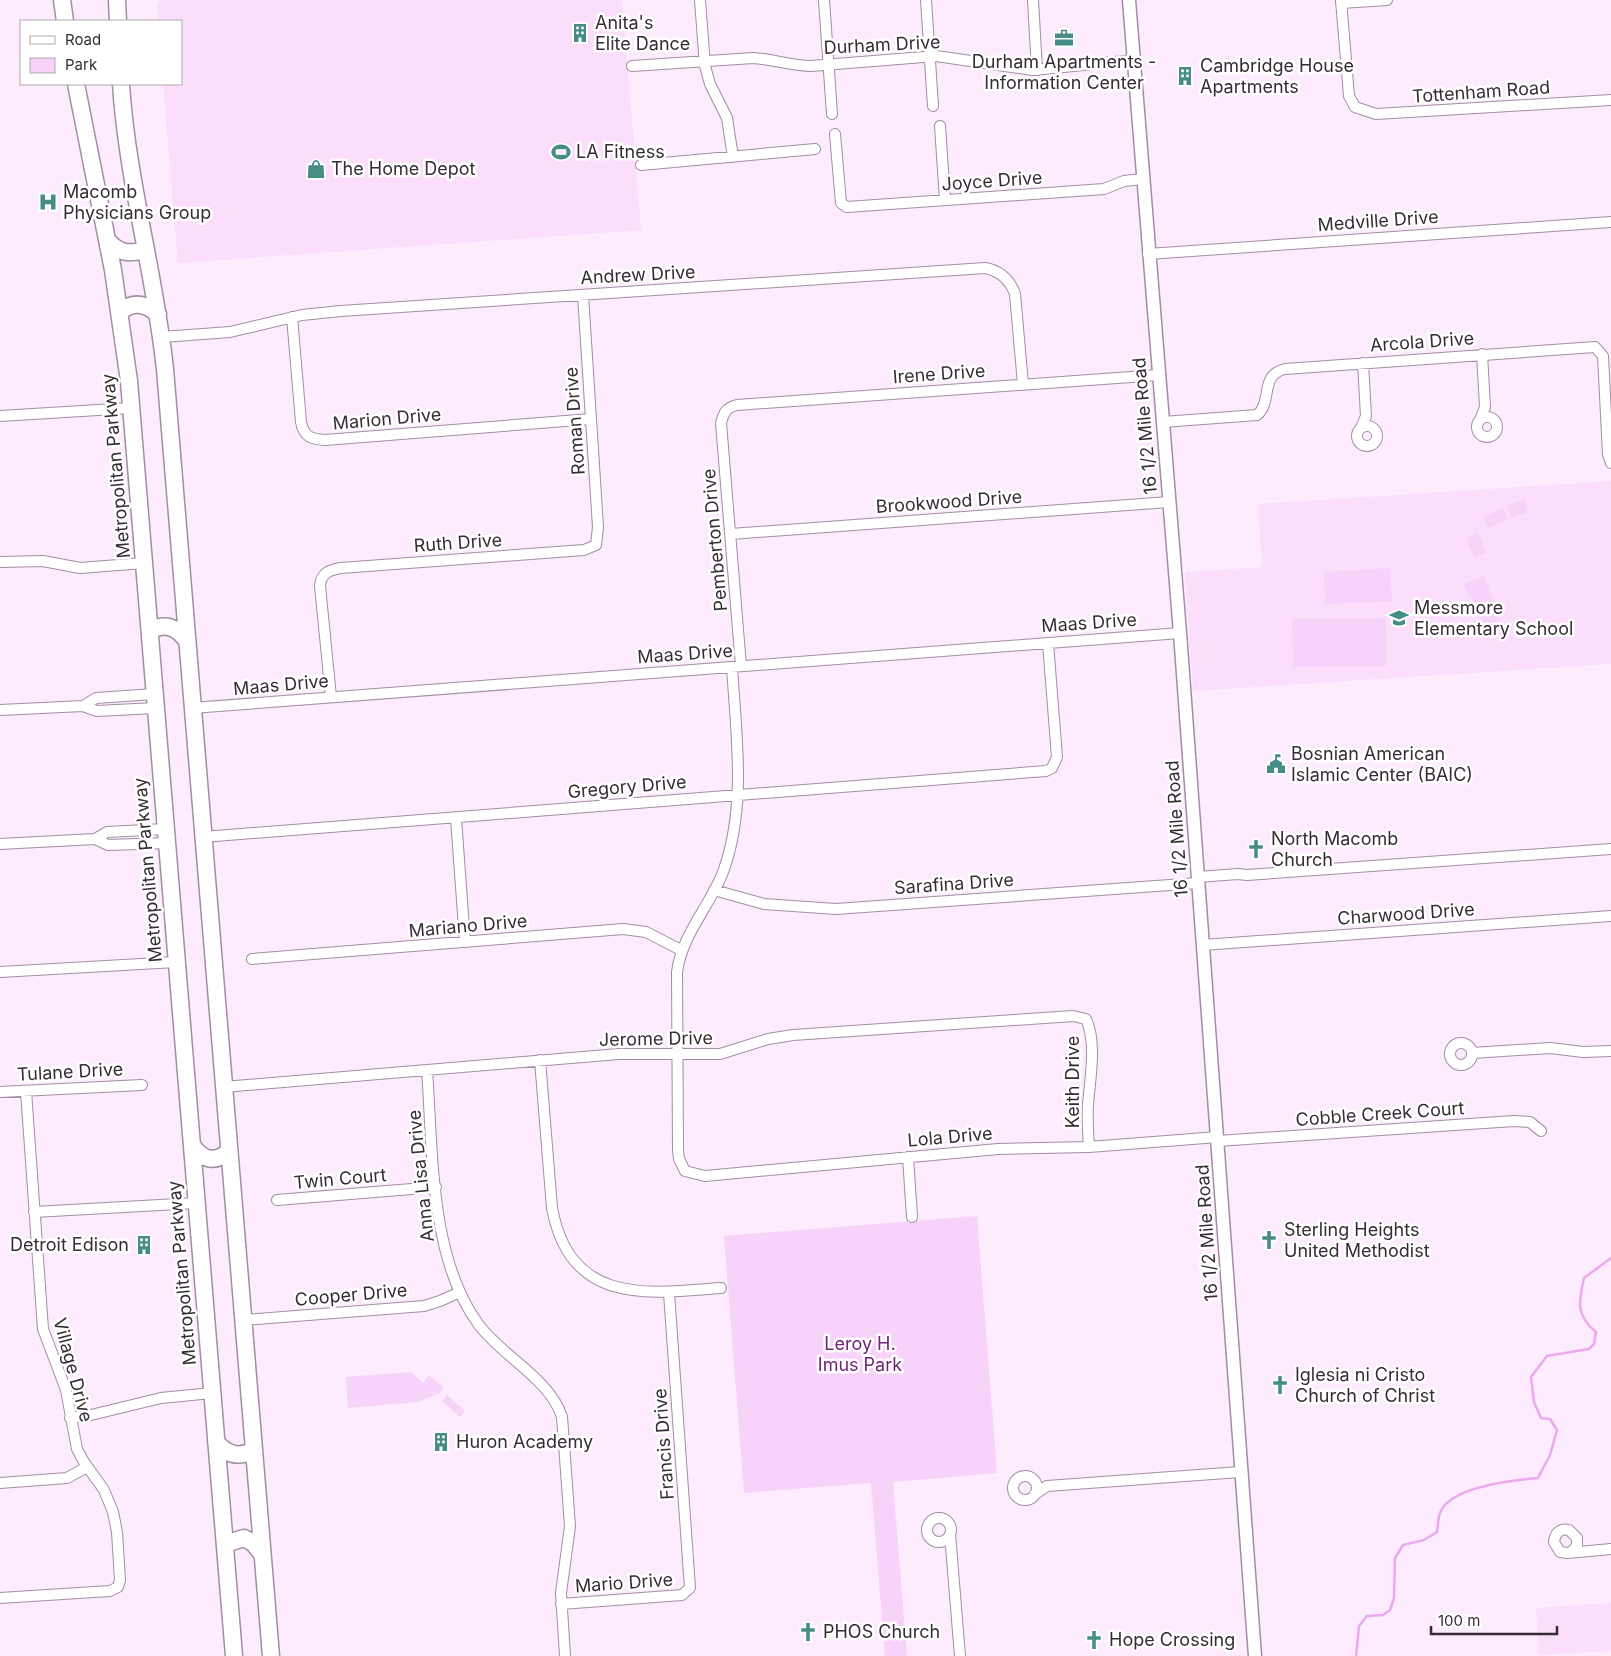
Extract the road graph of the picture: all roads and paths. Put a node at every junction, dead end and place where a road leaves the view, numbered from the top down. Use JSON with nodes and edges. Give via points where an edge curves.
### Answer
{"nodes":[{"id":1,"x":62,"y":0,"type":"edge"},
{"id":2,"x":116,"y":0,"type":"edge"},
{"id":3,"x":700,"y":0,"type":"edge"},
{"id":4,"x":824,"y":0,"type":"edge"},
{"id":5,"x":926,"y":0,"type":"edge"},
{"id":6,"x":1033,"y":0,"type":"edge"},
{"id":7,"x":1129,"y":0,"type":"edge"},
{"id":8,"x":1387,"y":0,"type":"edge"},
{"id":9,"x":1341,"y":2,"type":"edge"},
{"id":10,"x":65,"y":20,"type":"edge"},
{"id":11,"x":118,"y":20,"type":"edge"},
{"id":12,"x":930,"y":57,"type":"junction"},
{"id":13,"x":1134,"y":60,"type":"junction"},
{"id":14,"x":704,"y":61,"type":"junction"},
{"id":15,"x":829,"y":64,"type":"junction"},
{"id":16,"x":632,"y":66,"type":"dead end"},
{"id":17,"x":1037,"y":70,"type":"junction"},
{"id":18,"x":76,"y":85,"type":"edge"},
{"id":19,"x":120,"y":86,"type":"edge"},
{"id":20,"x":1611,"y":100,"type":"edge"},
{"id":21,"x":933,"y":106,"type":"dead end"},
{"id":22,"x":832,"y":114,"type":"dead end"},
{"id":23,"x":940,"y":126,"type":"dead end"},
{"id":24,"x":835,"y":134,"type":"dead end"},
{"id":25,"x":815,"y":149,"type":"dead end"},
{"id":26,"x":733,"y":157,"type":"junction"},
{"id":27,"x":641,"y":165,"type":"dead end"},
{"id":28,"x":1143,"y":179,"type":"junction"},
{"id":29,"x":945,"y":200,"type":"junction"},
{"id":30,"x":1611,"y":222,"type":"edge"},
{"id":31,"x":107,"y":240,"type":"junction"},
{"id":32,"x":146,"y":250,"type":"junction"},
{"id":33,"x":1148,"y":254,"type":"junction"},
{"id":34,"x":583,"y":295,"type":"junction"},
{"id":35,"x":120,"y":312,"type":"junction"},
{"id":36,"x":158,"y":314,"type":"junction"},
{"id":37,"x":292,"y":317,"type":"junction"},
{"id":38,"x":162,"y":337,"type":"junction"},
{"id":39,"x":1482,"y":354,"type":"junction"},
{"id":40,"x":1363,"y":363,"type":"junction"},
{"id":41,"x":1159,"y":375,"type":"junction"},
{"id":42,"x":1023,"y":384,"type":"junction"},
{"id":43,"x":1485,"y":407,"type":"junction"},
{"id":44,"x":131,"y":408,"type":"junction"},
{"id":45,"x":724,"y":412,"type":"joint"},
{"id":46,"x":0,"y":416,"type":"edge"},
{"id":47,"x":1366,"y":416,"type":"junction"},
{"id":48,"x":591,"y":419,"type":"junction"},
{"id":49,"x":1492,"y":419,"type":"junction"},
{"id":50,"x":1480,"y":420,"type":"junction"},
{"id":51,"x":1162,"y":422,"type":"junction"},
{"id":52,"x":1373,"y":427,"type":"junction"},
{"id":53,"x":1361,"y":428,"type":"junction"},
{"id":54,"x":1611,"y":463,"type":"edge"},
{"id":55,"x":1169,"y":502,"type":"junction"},
{"id":56,"x":732,"y":534,"type":"junction"},
{"id":57,"x":596,"y":544,"type":"joint"},
{"id":58,"x":0,"y":562,"type":"edge"},
{"id":59,"x":144,"y":563,"type":"junction"},
{"id":60,"x":150,"y":632,"type":"junction"},
{"id":61,"x":1180,"y":633,"type":"junction"},
{"id":62,"x":187,"y":641,"type":"junction"},
{"id":63,"x":1048,"y":642,"type":"junction"},
{"id":64,"x":736,"y":666,"type":"junction"},
{"id":65,"x":331,"y":698,"type":"junction"},
{"id":66,"x":155,"y":701,"type":"junction"},
{"id":67,"x":192,"y":708,"type":"junction"},
{"id":68,"x":0,"y":710,"type":"edge"},
{"id":69,"x":736,"y":795,"type":"junction"},
{"id":70,"x":456,"y":818,"type":"junction"},
{"id":71,"x":166,"y":836,"type":"junction"},
{"id":72,"x":203,"y":837,"type":"junction"},
{"id":73,"x":0,"y":844,"type":"edge"},
{"id":74,"x":1611,"y":849,"type":"edge"},
{"id":75,"x":1198,"y":880,"type":"junction"},
{"id":76,"x":714,"y":890,"type":"junction"},
{"id":77,"x":1611,"y":916,"type":"edge"},
{"id":78,"x":465,"y":942,"type":"junction"},
{"id":79,"x":1203,"y":945,"type":"junction"},
{"id":80,"x":681,"y":950,"type":"junction"},
{"id":81,"x":252,"y":959,"type":"dead end"},
{"id":82,"x":176,"y":962,"type":"junction"},
{"id":83,"x":0,"y":972,"type":"edge"},
{"id":84,"x":1086,"y":1019,"type":"joint"},
{"id":85,"x":1611,"y":1050,"type":"edge"},
{"id":86,"x":1472,"y":1053,"type":"dead end"},
{"id":87,"x":677,"y":1054,"type":"junction"},
{"id":88,"x":540,"y":1060,"type":"junction"},
{"id":89,"x":427,"y":1070,"type":"junction"},
{"id":90,"x":142,"y":1085,"type":"dead end"},
{"id":91,"x":223,"y":1087,"type":"junction"},
{"id":92,"x":26,"y":1090,"type":"junction"},
{"id":93,"x":0,"y":1092,"type":"edge"},
{"id":94,"x":1541,"y":1131,"type":"dead end"},
{"id":95,"x":1218,"y":1139,"type":"junction"},
{"id":96,"x":192,"y":1146,"type":"junction"},
{"id":97,"x":1088,"y":1147,"type":"junction"},
{"id":98,"x":229,"y":1151,"type":"junction"},
{"id":99,"x":908,"y":1157,"type":"junction"},
{"id":100,"x":685,"y":1171,"type":"joint"},
{"id":101,"x":436,"y":1187,"type":"junction"},
{"id":102,"x":277,"y":1200,"type":"dead end"},
{"id":103,"x":196,"y":1203,"type":"junction"},
{"id":104,"x":34,"y":1212,"type":"junction"},
{"id":105,"x":912,"y":1217,"type":"dead end"},
{"id":106,"x":722,"y":1288,"type":"dead end"},
{"id":107,"x":460,"y":1292,"type":"junction"},
{"id":108,"x":669,"y":1293,"type":"junction"},
{"id":109,"x":243,"y":1320,"type":"junction"},
{"id":110,"x":212,"y":1393,"type":"junction"},
{"id":111,"x":70,"y":1418,"type":"junction"},
{"id":112,"x":216,"y":1442,"type":"junction"},
{"id":113,"x":254,"y":1450,"type":"junction"},
{"id":114,"x":87,"y":1468,"type":"junction"},
{"id":115,"x":1240,"y":1472,"type":"junction"},
{"id":116,"x":1034,"y":1480,"type":"junction"},
{"id":117,"x":0,"y":1483,"type":"edge"},
{"id":118,"x":1047,"y":1486,"type":"junction"},
{"id":119,"x":1035,"y":1494,"type":"junction"},
{"id":120,"x":950,"y":1534,"type":"junction"},
{"id":121,"x":938,"y":1542,"type":"junction"},
{"id":122,"x":1578,"y":1542,"type":"junction"},
{"id":123,"x":224,"y":1544,"type":"junction"},
{"id":124,"x":1611,"y":1549,"type":"edge"},
{"id":125,"x":952,"y":1550,"type":"junction"},
{"id":126,"x":1586,"y":1551,"type":"junction"},
{"id":127,"x":1571,"y":1552,"type":"junction"},
{"id":128,"x":262,"y":1554,"type":"junction"},
{"id":129,"x":688,"y":1592,"type":"joint"},
{"id":130,"x":0,"y":1598,"type":"edge"},
{"id":131,"x":561,"y":1604,"type":"junction"},
{"id":132,"x":234,"y":1656,"type":"edge"},
{"id":133,"x":271,"y":1656,"type":"edge"},
{"id":134,"x":564,"y":1656,"type":"edge"},
{"id":135,"x":960,"y":1656,"type":"edge"},
{"id":136,"x":1255,"y":1656,"type":"edge"}],
"edges":[{"from":1,"to":10,"type":"main road"},
{"from":2,"to":11,"type":"main road"},
{"from":3,"to":14,"type":"street"},
{"from":4,"to":15,"type":"street"},
{"from":5,"to":12,"type":"street"},
{"from":6,"to":17,"type":"street"},
{"from":7,"to":13,"type":"street","name":"16 1/2 Mile Road"},
{"from":8,"to":9,"type":"street"},
{"from":9,"to":20,"type":"street","name":"Tottenham Road","via":[[1347,90],[1355,107],[1368,113]]},
{"from":12,"to":15,"type":"street","name":"Durham Drive"},
{"from":12,"to":17,"type":"street","name":"Durham Drive"},
{"from":12,"to":21,"type":"street"},
{"from":13,"to":17,"type":"street","name":"Durham Drive"},
{"from":13,"to":28,"type":"street","name":"16 1/2 Mile Road"},
{"from":14,"to":15,"type":"street","name":"Durham Drive","via":[[753,58],[794,65]]},
{"from":14,"to":16,"type":"street","name":"Durham Drive"},
{"from":14,"to":26,"type":"street","via":[[710,84],[727,118]]},
{"from":15,"to":22,"type":"street"},
{"from":18,"to":31,"type":"main road","name":"Metropolitan Parkway"},
{"from":19,"to":32,"type":"main road"},
{"from":23,"to":29,"type":"street"},
{"from":24,"to":29,"type":"street","name":"Joyce Drive","via":[[843,206]]},
{"from":25,"to":26,"type":"street"},
{"from":26,"to":27,"type":"street"},
{"from":28,"to":29,"type":"street","name":"Joyce Drive","via":[[1124,181],[1104,189]]},
{"from":28,"to":33,"type":"street","name":"16 1/2 Mile Road"},
{"from":30,"to":33,"type":"street","name":"Medville Drive"},
{"from":31,"to":32,"type":"main road","via":[[125,253]]},
{"from":31,"to":35,"type":"main road","name":"Metropolitan Parkway"},
{"from":32,"to":36,"type":"main road"},
{"from":33,"to":41,"type":"street","name":"16 1/2 Mile Road"},
{"from":34,"to":37,"type":"street","name":"Andrew Drive"},
{"from":34,"to":42,"type":"street","name":"Andrew Drive","via":[[991,269],[1004,276],[1015,294]]},
{"from":34,"to":48,"type":"street","name":"Roman Drive"},
{"from":35,"to":36,"type":"main road","via":[[137,304],[150,307]]},
{"from":35,"to":44,"type":"main road","name":"Metropolitan Parkway"},
{"from":36,"to":38,"type":"main road"},
{"from":37,"to":38,"type":"street","name":"Andrew Drive","via":[[239,330]]},
{"from":37,"to":48,"type":"street","name":"Marion Drive","via":[[301,422],[304,433],[313,439]]},
{"from":38,"to":62,"type":"main road"},
{"from":39,"to":40,"type":"street","name":"Arcola Drive"},
{"from":39,"to":43,"type":"street"},
{"from":39,"to":54,"type":"street","name":"Arcola Drive","via":[[1599,348],[1603,356]]},
{"from":40,"to":47,"type":"street"},
{"from":40,"to":51,"type":"street","name":"Arcola Drive","via":[[1277,371],[1268,382],[1263,407],[1257,415]]},
{"from":41,"to":42,"type":"street","name":"Irene Drive"},
{"from":41,"to":51,"type":"street","name":"16 1/2 Mile Road"},
{"from":42,"to":45,"type":"street","name":"Irene Drive","via":[[737,405]]},
{"from":43,"to":49,"type":"street"},
{"from":43,"to":50,"type":"street"},
{"from":44,"to":46,"type":"street"},
{"from":44,"to":59,"type":"main road","name":"Metropolitan Parkway"},
{"from":45,"to":56,"type":"street","name":"Pemberton Drive","via":[[721,423]]},
{"from":47,"to":52,"type":"street"},
{"from":47,"to":53,"type":"street"},
{"from":48,"to":57,"type":"street","name":"Roman Drive","via":[[598,527]]},
{"from":49,"to":50,"type":"street"},
{"from":49,"to":50,"type":"street","via":[[1496,430],[1487,437],[1477,429]]},
{"from":51,"to":55,"type":"street","name":"16 1/2 Mile Road"},
{"from":52,"to":53,"type":"street"},
{"from":52,"to":53,"type":"street","via":[[1377,438],[1370,445],[1363,445],[1358,440]]},
{"from":55,"to":56,"type":"street","name":"Brookwood Drive"},
{"from":55,"to":61,"type":"street","name":"16 1/2 Mile Road"},
{"from":56,"to":64,"type":"street","name":"Pemberton Drive"},
{"from":57,"to":65,"type":"street","name":"Ruth Drive","via":[[584,550],[341,568],[323,575],[320,586]]},
{"from":58,"to":59,"type":"street","via":[[43,561],[80,568]]},
{"from":59,"to":60,"type":"main road","name":"Metropolitan Parkway"},
{"from":60,"to":62,"type":"main road","via":[[160,626],[169,626],[178,630]]},
{"from":60,"to":66,"type":"main road","name":"Metropolitan Parkway"},
{"from":61,"to":63,"type":"street","name":"Maas Drive"},
{"from":61,"to":75,"type":"street","name":"16 1/2 Mile Road"},
{"from":62,"to":67,"type":"main road"},
{"from":63,"to":64,"type":"street","name":"Maas Drive"},
{"from":63,"to":69,"type":"street","name":"Gregory Drive","via":[[1057,748],[1052,768],[1039,772]]},
{"from":64,"to":65,"type":"street","name":"Maas Drive"},
{"from":64,"to":69,"type":"street","name":"Pemberton Drive"},
{"from":65,"to":67,"type":"street","name":"Maas Drive"},
{"from":66,"to":68,"type":"street","via":[[96,698],[83,706]]},
{"from":66,"to":71,"type":"main road","name":"Metropolitan Parkway"},
{"from":67,"to":72,"type":"main road"},
{"from":69,"to":70,"type":"street","name":"Gregory Drive"},
{"from":69,"to":76,"type":"street","name":"Pemberton Drive","via":[[729,850]]},
{"from":70,"to":72,"type":"street","name":"Gregory Drive"},
{"from":70,"to":78,"type":"street"},
{"from":71,"to":73,"type":"street","via":[[107,832],[95,839]]},
{"from":71,"to":82,"type":"main road","name":"Metropolitan Parkway"},
{"from":72,"to":91,"type":"main road"},
{"from":74,"to":75,"type":"street","name":"Sarafina Drive","via":[[1247,876],[1238,874]]},
{"from":75,"to":76,"type":"street","name":"Sarafina Drive","via":[[836,909],[764,904]]},
{"from":75,"to":79,"type":"street","name":"16 1/2 Mile Road"},
{"from":76,"to":80,"type":"street","name":"Pemberton Drive"},
{"from":77,"to":79,"type":"street","name":"Charwood Drive"},
{"from":78,"to":80,"type":"street","name":"Mariano Drive","via":[[623,929],[646,932]]},
{"from":78,"to":81,"type":"street","name":"Mariano Drive"},
{"from":79,"to":95,"type":"street","name":"16 1/2 Mile Road"},
{"from":80,"to":87,"type":"street","name":"Pemberton Drive","via":[[677,972]]},
{"from":82,"to":83,"type":"street"},
{"from":82,"to":96,"type":"main road","name":"Metropolitan Parkway"},
{"from":84,"to":87,"type":"street","name":"Jerome Drive","via":[[1073,1016],[793,1035],[720,1054]]},
{"from":84,"to":97,"type":"street","name":"Keith Drive","via":[[1092,1067]]},
{"from":85,"to":86,"type":"street","via":[[1584,1052],[1550,1048]]},
{"from":87,"to":88,"type":"street","name":"Jerome Drive","via":[[619,1054]]},
{"from":87,"to":100,"type":"street","name":"Pemberton Drive","via":[[678,1150]]},
{"from":88,"to":89,"type":"street","name":"Jerome Drive"},
{"from":88,"to":108,"type":"street","via":[[552,1208],[563,1243],[583,1268],[609,1285],[632,1292]]},
{"from":89,"to":91,"type":"street","name":"Jerome Drive"},
{"from":89,"to":101,"type":"street","name":"Anna Lisa Drive"},
{"from":90,"to":92,"type":"street","name":"Tulane Drive"},
{"from":91,"to":98,"type":"main road"},
{"from":92,"to":93,"type":"street","name":"Tulane Drive"},
{"from":92,"to":104,"type":"street","name":"Village Drive"},
{"from":94,"to":95,"type":"street","name":"Cobble Creek Court","via":[[1530,1122],[1514,1121]]},
{"from":95,"to":97,"type":"street","name":"Lola Drive"},
{"from":95,"to":115,"type":"street","name":"16 1/2 Mile Road"},
{"from":96,"to":98,"type":"main road","via":[[210,1160],[219,1159]]},
{"from":96,"to":103,"type":"main road","name":"Metropolitan Parkway"},
{"from":97,"to":99,"type":"street","name":"Lola Drive","via":[[998,1149]]},
{"from":98,"to":109,"type":"main road"},
{"from":99,"to":100,"type":"street","name":"Lola Drive","via":[[705,1176]]},
{"from":99,"to":105,"type":"street"},
{"from":101,"to":102,"type":"street","name":"Twin Court"},
{"from":101,"to":107,"type":"street","name":"Anna Lisa Drive","via":[[442,1241]]},
{"from":103,"to":104,"type":"street"},
{"from":103,"to":110,"type":"main road","name":"Metropolitan Parkway"},
{"from":104,"to":111,"type":"street","name":"Village Drive","via":[[43,1329],[66,1390]]},
{"from":106,"to":108,"type":"street"},
{"from":107,"to":109,"type":"street","name":"Cooper Drive","via":[[424,1306]]},
{"from":107,"to":131,"type":"street","name":"Anna Lisa Drive","via":[[490,1338],[558,1404],[564,1431],[570,1526]]},
{"from":108,"to":129,"type":"street","name":"Francis Drive","via":[[691,1584]]},
{"from":109,"to":113,"type":"main road"},
{"from":110,"to":111,"type":"street","via":[[161,1398]]},
{"from":110,"to":112,"type":"main road","name":"Metropolitan Parkway"},
{"from":111,"to":114,"type":"street","name":"Village Drive","via":[[77,1449]]},
{"from":112,"to":113,"type":"main road","via":[[233,1455]]},
{"from":112,"to":123,"type":"main road","name":"Metropolitan Parkway"},
{"from":113,"to":128,"type":"main road"},
{"from":114,"to":117,"type":"street","via":[[60,1479]]},
{"from":114,"to":130,"type":"street","name":"Village Drive","via":[[104,1490],[116,1520],[118,1587],[110,1591]]},
{"from":115,"to":118,"type":"street"},
{"from":115,"to":136,"type":"street","name":"16 1/2 Mile Road"},
{"from":116,"to":118,"type":"street"},
{"from":116,"to":119,"type":"street"},
{"from":116,"to":119,"type":"street","via":[[1028,1476],[1020,1477],[1014,1491],[1022,1499],[1030,1499]]},
{"from":118,"to":119,"type":"street"},
{"from":120,"to":121,"type":"street","via":[[946,1540]]},
{"from":120,"to":121,"type":"street","via":[[950,1526],[945,1520],[931,1522],[927,1528],[928,1536]]},
{"from":120,"to":125,"type":"street"},
{"from":121,"to":125,"type":"street"},
{"from":122,"to":126,"type":"street"},
{"from":122,"to":127,"type":"street"},
{"from":122,"to":127,"type":"street","via":[[1576,1534],[1569,1530],[1556,1534],[1554,1542],[1557,1549]]},
{"from":123,"to":128,"type":"main road","via":[[244,1538],[254,1543]]},
{"from":123,"to":132,"type":"main road","name":"Metropolitan Parkway"},
{"from":124,"to":126,"type":"street"},
{"from":125,"to":135,"type":"street"},
{"from":126,"to":127,"type":"street"},
{"from":128,"to":133,"type":"main road"},
{"from":129,"to":131,"type":"street","name":"Mario Drive"},
{"from":131,"to":134,"type":"street","name":"Anna Lisa Drive"}]}
